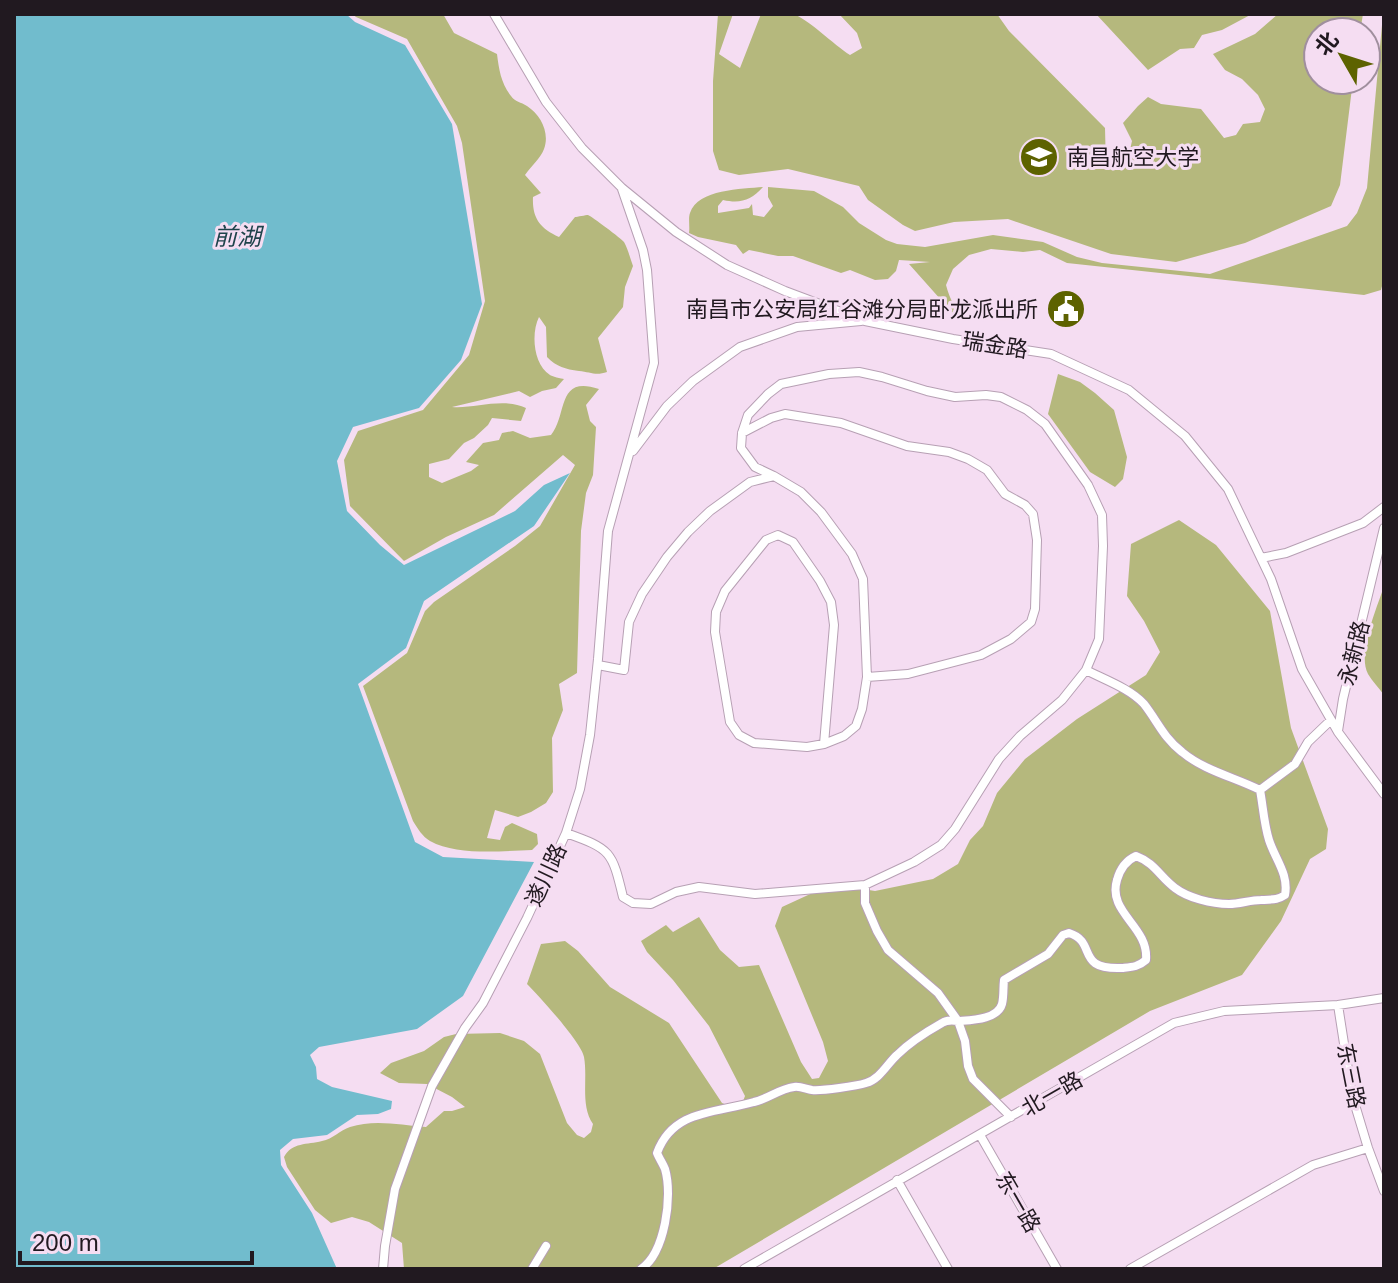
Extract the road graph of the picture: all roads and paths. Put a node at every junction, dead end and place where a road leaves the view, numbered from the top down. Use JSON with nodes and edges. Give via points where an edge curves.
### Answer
{"nodes":[{"id":1,"x":494,"y":14,"type":"edge"},
{"id":2,"x":622,"y":188,"type":"junction"},
{"id":3,"x":865,"y":321,"type":"junction"},
{"id":4,"x":742,"y":433,"type":"junction"},
{"id":5,"x":629,"y":456,"type":"junction"},
{"id":6,"x":774,"y":476,"type":"junction"},
{"id":7,"x":1384,"y":507,"type":"edge"},
{"id":8,"x":1384,"y":528,"type":"edge"},
{"id":9,"x":1261,"y":558,"type":"junction"},
{"id":10,"x":598,"y":665,"type":"junction"},
{"id":11,"x":1086,"y":670,"type":"junction"},
{"id":12,"x":867,"y":677,"type":"junction"},
{"id":13,"x":1331,"y":720,"type":"junction"},
{"id":14,"x":1338,"y":732,"type":"junction"},
{"id":15,"x":824,"y":744,"type":"junction"},
{"id":16,"x":1260,"y":790,"type":"junction"},
{"id":17,"x":1384,"y":794,"type":"edge"},
{"id":18,"x":566,"y":833,"type":"junction"},
{"id":19,"x":865,"y":885,"type":"junction"},
{"id":20,"x":1384,"y":998,"type":"edge"},
{"id":21,"x":1338,"y":1005,"type":"junction"},
{"id":22,"x":958,"y":1021,"type":"junction"},
{"id":23,"x":1011,"y":1117,"type":"junction"},
{"id":24,"x":980,"y":1135,"type":"junction"},
{"id":25,"x":1368,"y":1148,"type":"junction"},
{"id":26,"x":897,"y":1180,"type":"junction"},
{"id":27,"x":1383,"y":1184,"type":"edge"},
{"id":28,"x":546,"y":1246,"type":"dead end"},
{"id":29,"x":383,"y":1269,"type":"edge"},
{"id":30,"x":532,"y":1269,"type":"edge"},
{"id":31,"x":641,"y":1269,"type":"edge"},
{"id":32,"x":744,"y":1269,"type":"edge"},
{"id":33,"x":948,"y":1269,"type":"edge"},
{"id":34,"x":1057,"y":1269,"type":"edge"},
{"id":35,"x":1130,"y":1269,"type":"edge"}],
"edges":[{"from":1,"to":2,"type":"street","name":"瑞金路","via":[[546,102]]},
{"from":2,"to":3,"type":"street","name":"瑞金路","via":[[727,265]]},
{"from":2,"to":5,"type":"street","name":"遂川路","via":[[647,270],[654,363]]},
{"from":3,"to":5,"type":"street","name":"遂川路","via":[[797,327],[740,347],[667,406]]},
{"from":3,"to":9,"type":"street","name":"瑞金路","via":[[1051,354],[1129,390],[1185,436],[1228,489]]},
{"from":4,"to":6,"type":"street","via":[[741,448],[755,467]]},
{"from":4,"to":11,"type":"street","via":[[748,415],[781,384],[829,374],[859,372],[955,397],[1001,397],[1027,410],[1045,424],[1088,485],[1102,515],[1099,639]]},
{"from":4,"to":12,"type":"street","via":[[785,414],[949,452],[987,470],[1005,494],[1033,514],[1037,540],[1031,622],[981,655],[908,674]]},
{"from":5,"to":10,"type":"street","name":"遂川路","via":[[608,531]]},
{"from":6,"to":10,"type":"street","via":[[750,482],[688,532],[642,594],[629,622],[624,670]]},
{"from":6,"to":12,"type":"street","via":[[801,492],[852,554],[863,579]]},
{"from":7,"to":9,"type":"street","via":[[1363,523]]},
{"from":8,"to":14,"type":"street","name":"永新路"},
{"from":9,"to":13,"type":"street","name":"瑞金路","via":[[1302,669]]},
{"from":10,"to":18,"type":"street","name":"遂川路","via":[[580,789]]},
{"from":11,"to":16,"type":"street","via":[[1133,694],[1184,754]]},
{"from":11,"to":19,"type":"street","via":[[999,759],[941,845]]},
{"from":12,"to":15,"type":"street","via":[[856,726]]},
{"from":13,"to":14,"type":"street","name":"瑞金路"},
{"from":13,"to":16,"type":"street","via":[[1295,764]]},
{"from":14,"to":17,"type":"street","name":"瑞金路"},
{"from":15,"to":15,"type":"street","via":[[754,743],[730,722],[716,612],[725,591],[766,540],[778,535],[793,542],[831,602],[834,625]]},
{"from":16,"to":22,"type":"street","via":[[1285,895],[1228,904],[1189,897],[1136,856],[1127,860],[1115,887],[1116,901],[1141,934],[1147,952],[1141,965],[1097,965],[1082,940],[1069,933],[1048,954],[1004,980],[1003,1001],[993,1016]]},
{"from":18,"to":19,"type":"street","via":[[604,849],[614,862],[623,897],[633,903],[651,904],[699,887],[755,894]]},
{"from":18,"to":29,"type":"street","name":"遂川路","via":[[489,991],[432,1086],[395,1189]]},
{"from":19,"to":22,"type":"street","via":[[865,903],[888,950],[938,993]]},
{"from":20,"to":21,"type":"street","name":"北一路"},
{"from":21,"to":23,"type":"street","name":"北一路","via":[[1224,1011],[1174,1023]]},
{"from":21,"to":25,"type":"street","name":"东三路","via":[[1352,1095]]},
{"from":22,"to":23,"type":"street","via":[[973,1079]]},
{"from":22,"to":31,"type":"street","via":[[946,1020],[913,1042],[867,1083],[815,1090],[796,1087],[687,1118],[670,1131],[657,1153],[665,1168],[665,1226]]},
{"from":23,"to":24,"type":"street","name":"北一路"},
{"from":24,"to":26,"type":"street","name":"北一路"},
{"from":24,"to":34,"type":"street","name":"东一路"},
{"from":25,"to":27,"type":"street","name":"东三路"},
{"from":25,"to":35,"type":"street","via":[[1313,1165]]},
{"from":26,"to":32,"type":"street","name":"北一路"},
{"from":26,"to":33,"type":"street"},
{"from":28,"to":30,"type":"street"}]}
